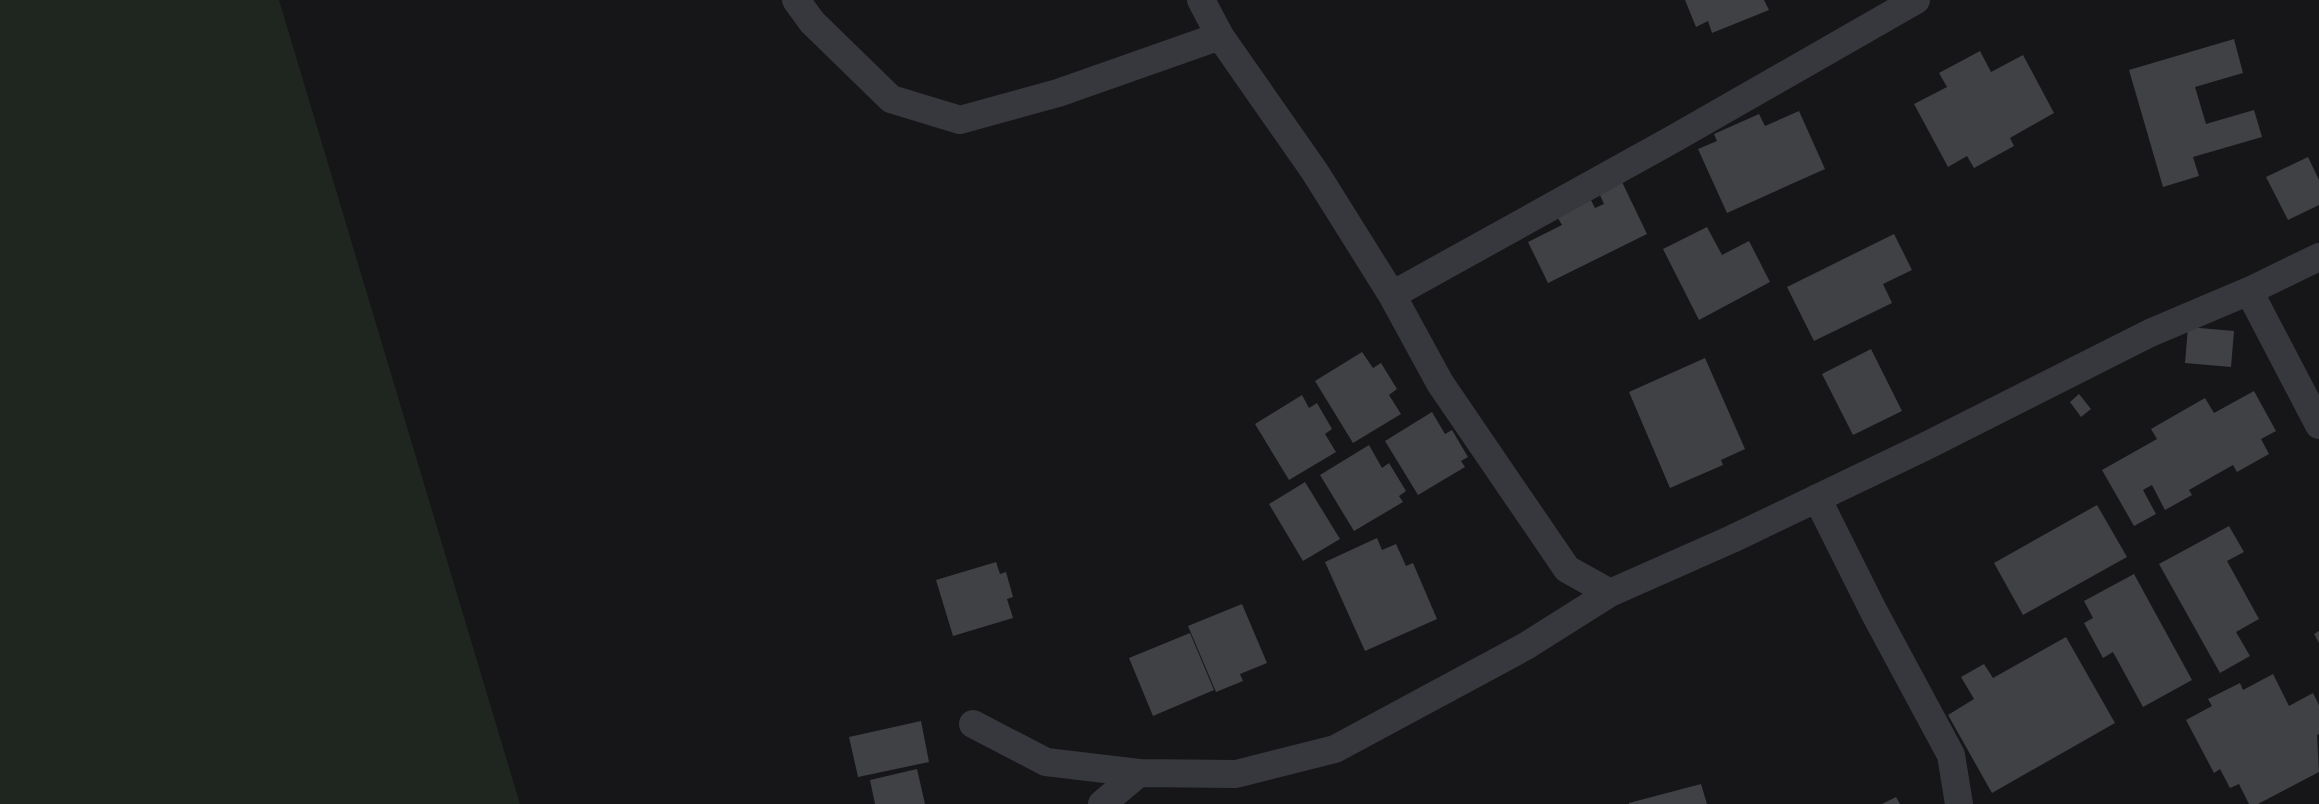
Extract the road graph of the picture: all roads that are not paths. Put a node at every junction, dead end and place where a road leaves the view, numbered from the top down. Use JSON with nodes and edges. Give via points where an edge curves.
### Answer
{"nodes":[{"id":1,"x":796,"y":0,"type":"edge"},
{"id":2,"x":1201,"y":0,"type":"edge"},
{"id":3,"x":1916,"y":0,"type":"edge"},
{"id":4,"x":1220,"y":36,"type":"junction"},
{"id":5,"x":2319,"y":257,"type":"edge"},
{"id":6,"x":2249,"y":291,"type":"junction"},
{"id":7,"x":1392,"y":295,"type":"junction"},
{"id":8,"x":2319,"y":425,"type":"edge"},
{"id":9,"x":1817,"y":498,"type":"junction"},
{"id":10,"x":1610,"y":593,"type":"junction"},
{"id":11,"x":973,"y":724,"type":"dead end"},
{"id":12,"x":1139,"y":773,"type":"junction"},
{"id":13,"x":1102,"y":804,"type":"edge"},
{"id":14,"x":1959,"y":804,"type":"edge"}],
"edges":[{"from":1,"to":4,"type":"street","via":[[812,22],[891,99],[960,120],[1058,93]]},
{"from":2,"to":4,"type":"street"},
{"from":3,"to":7,"type":"street"},
{"from":4,"to":7,"type":"street","via":[[1315,172]]},
{"from":5,"to":6,"type":"street"},
{"from":6,"to":8,"type":"street"},
{"from":6,"to":9,"type":"street","via":[[2150,333]]},
{"from":7,"to":10,"type":"street","via":[[1440,383],[1567,569]]},
{"from":9,"to":10,"type":"street"},
{"from":9,"to":14,"type":"street","via":[[1951,755]]},
{"from":10,"to":12,"type":"street","via":[[1526,646],[1335,749],[1236,774]]},
{"from":11,"to":12,"type":"street","via":[[1046,762]]},
{"from":12,"to":13,"type":"street"}]}
